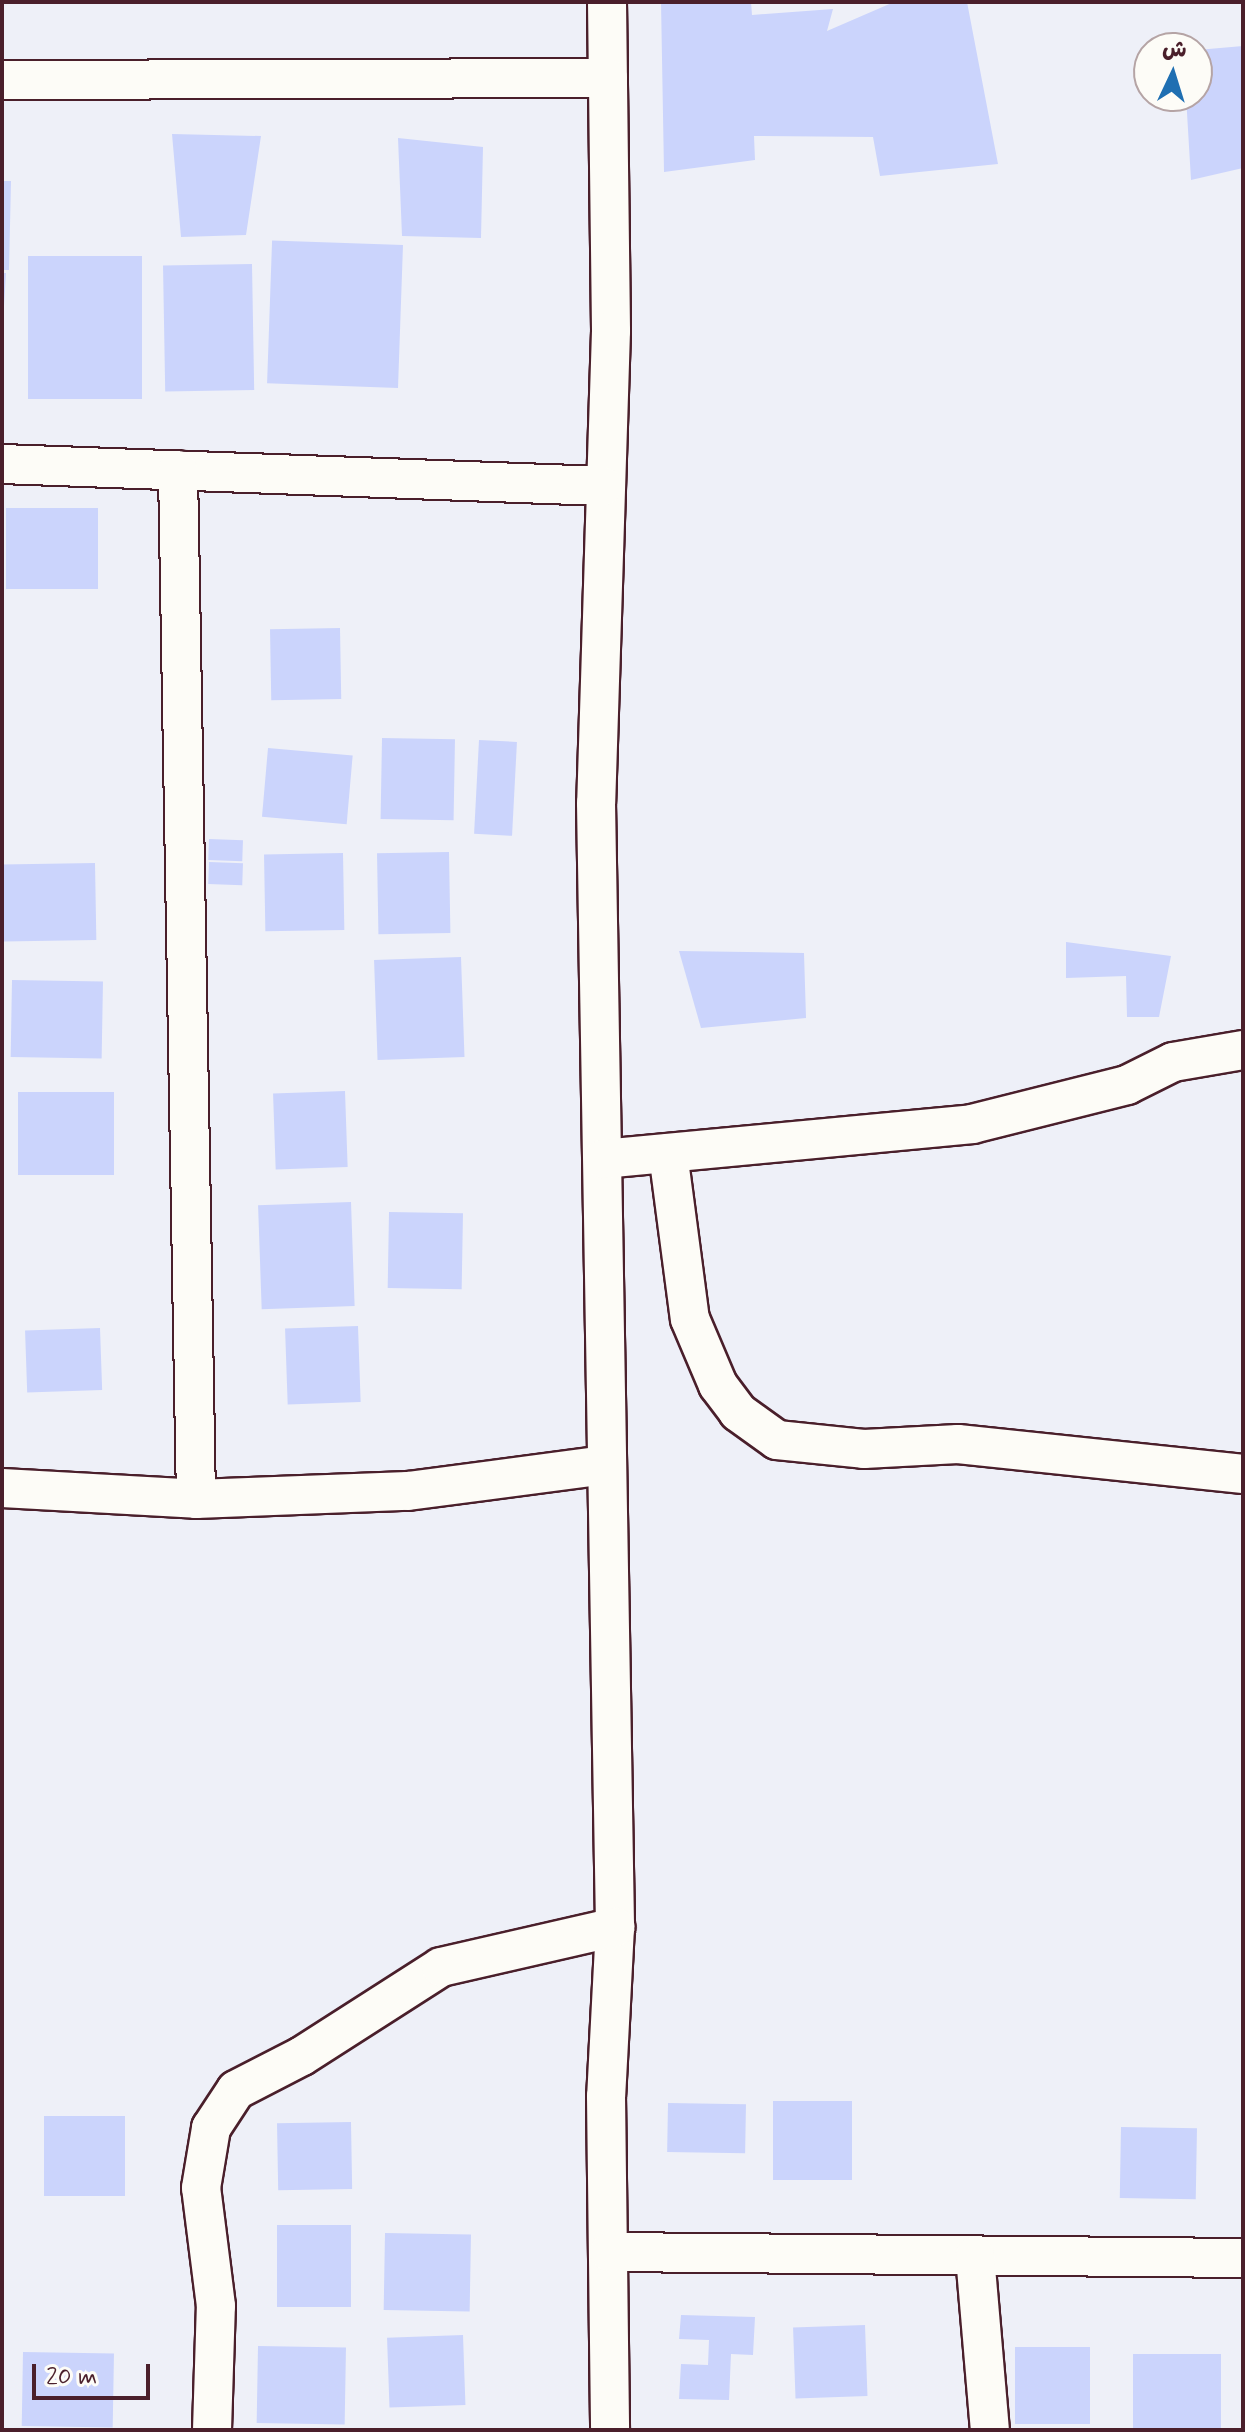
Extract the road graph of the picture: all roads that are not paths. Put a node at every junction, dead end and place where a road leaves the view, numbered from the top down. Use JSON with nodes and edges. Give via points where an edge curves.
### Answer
{"nodes":[{"id":1,"x":607,"y":2,"type":"edge"},
{"id":2,"x":608,"y":78,"type":"junction"},
{"id":3,"x":2,"y":80,"type":"edge"},
{"id":4,"x":2,"y":464,"type":"edge"},
{"id":5,"x":178,"y":470,"type":"junction"},
{"id":6,"x":603,"y":486,"type":"junction"},
{"id":7,"x":1243,"y":1050,"type":"edge"},
{"id":8,"x":668,"y":1153,"type":"junction"},
{"id":9,"x":603,"y":1159,"type":"junction"},
{"id":10,"x":606,"y":1465,"type":"junction"},
{"id":11,"x":1243,"y":1474,"type":"edge"},
{"id":12,"x":2,"y":1488,"type":"edge"},
{"id":13,"x":196,"y":1499,"type":"junction"},
{"id":14,"x":615,"y":1927,"type":"junction"},
{"id":15,"x":609,"y":2252,"type":"junction"},
{"id":16,"x":975,"y":2256,"type":"junction"},
{"id":17,"x":1243,"y":2258,"type":"edge"},
{"id":18,"x":212,"y":2430,"type":"edge"},
{"id":19,"x":610,"y":2430,"type":"edge"},
{"id":20,"x":990,"y":2430,"type":"edge"}],
"edges":[{"from":1,"to":2,"type":"street"},
{"from":2,"to":3,"type":"street"},
{"from":2,"to":6,"type":"street","via":[[611,331]]},
{"from":4,"to":5,"type":"street"},
{"from":5,"to":6,"type":"street"},
{"from":5,"to":13,"type":"street"},
{"from":6,"to":9,"type":"street","via":[[596,803]]},
{"from":7,"to":8,"type":"street","via":[[1173,1062],[1127,1085],[972,1124]]},
{"from":8,"to":9,"type":"street"},
{"from":8,"to":11,"type":"street","via":[[690,1319],[718,1385],[738,1412],[777,1440],[864,1449],[958,1444]]},
{"from":9,"to":10,"type":"street"},
{"from":10,"to":13,"type":"street","via":[[408,1491]]},
{"from":10,"to":14,"type":"street"},
{"from":12,"to":13,"type":"street"},
{"from":14,"to":15,"type":"street","via":[[606,2096]]},
{"from":14,"to":18,"type":"street","via":[[441,1967],[302,2056],[236,2090],[211,2128],[201,2188],[216,2306]]},
{"from":15,"to":16,"type":"street"},
{"from":15,"to":19,"type":"street"},
{"from":16,"to":17,"type":"street"},
{"from":16,"to":20,"type":"street"}]}
